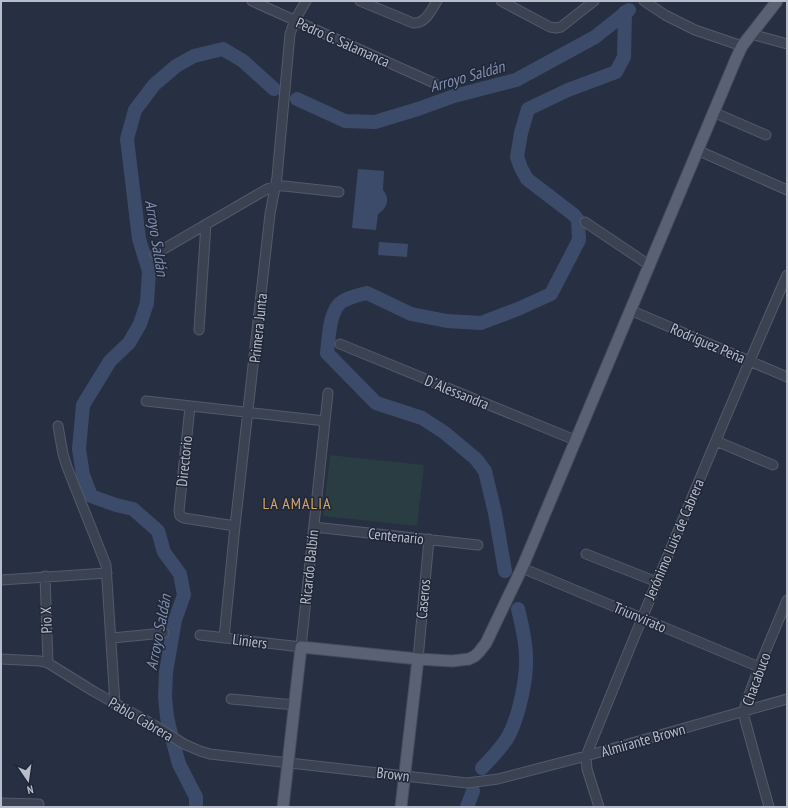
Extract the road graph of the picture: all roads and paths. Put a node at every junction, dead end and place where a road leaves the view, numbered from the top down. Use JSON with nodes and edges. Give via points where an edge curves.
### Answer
{"nodes":[{"id":1,"x":252,"y":1,"type":"edge"},
{"id":2,"x":306,"y":1,"type":"edge"},
{"id":3,"x":360,"y":1,"type":"edge"},
{"id":4,"x":437,"y":1,"type":"edge"},
{"id":5,"x":501,"y":1,"type":"edge"},
{"id":6,"x":594,"y":1,"type":"edge"},
{"id":7,"x":777,"y":1,"type":"edge"},
{"id":8,"x":647,"y":3,"type":"edge"},
{"id":9,"x":295,"y":20,"type":"junction"},
{"id":10,"x":752,"y":34,"type":"junction"},
{"id":11,"x":787,"y":44,"type":"edge"},
{"id":12,"x":742,"y":46,"type":"junction"},
{"id":13,"x":434,"y":83,"type":"dead end"},
{"id":14,"x":713,"y":112,"type":"junction"},
{"id":15,"x":766,"y":135,"type":"dead end"},
{"id":16,"x":697,"y":150,"type":"junction"},
{"id":17,"x":276,"y":186,"type":"junction"},
{"id":18,"x":787,"y":190,"type":"edge"},
{"id":19,"x":339,"y":192,"type":"dead end"},
{"id":20,"x":585,"y":222,"type":"dead end"},
{"id":21,"x":206,"y":224,"type":"junction"},
{"id":22,"x":155,"y":254,"type":"dead end"},
{"id":23,"x":649,"y":265,"type":"junction"},
{"id":24,"x":787,"y":275,"type":"edge"},
{"id":25,"x":783,"y":294,"type":"edge"},
{"id":26,"x":630,"y":310,"type":"junction"},
{"id":27,"x":199,"y":330,"type":"dead end"},
{"id":28,"x":340,"y":344,"type":"dead end"},
{"id":29,"x":749,"y":360,"type":"junction"},
{"id":30,"x":787,"y":376,"type":"edge"},
{"id":31,"x":328,"y":393,"type":"dead end"},
{"id":32,"x":146,"y":401,"type":"dead end"},
{"id":33,"x":190,"y":407,"type":"junction"},
{"id":34,"x":248,"y":413,"type":"junction"},
{"id":35,"x":325,"y":421,"type":"junction"},
{"id":36,"x":58,"y":426,"type":"dead end"},
{"id":37,"x":575,"y":440,"type":"junction"},
{"id":38,"x":716,"y":441,"type":"junction"},
{"id":39,"x":773,"y":465,"type":"dead end"},
{"id":40,"x":235,"y":526,"type":"junction"},
{"id":41,"x":314,"y":527,"type":"junction"},
{"id":42,"x":429,"y":539,"type":"junction"},
{"id":43,"x":478,"y":545,"type":"dead end"},
{"id":44,"x":586,"y":554,"type":"dead end"},
{"id":45,"x":522,"y":568,"type":"junction"},
{"id":46,"x":107,"y":573,"type":"junction"},
{"id":47,"x":45,"y":576,"type":"junction"},
{"id":48,"x":1,"y":580,"type":"edge"},
{"id":49,"x":657,"y":582,"type":"junction"},
{"id":50,"x":787,"y":600,"type":"edge"},
{"id":51,"x":642,"y":618,"type":"junction"},
{"id":52,"x":164,"y":633,"type":"dead end"},
{"id":53,"x":200,"y":635,"type":"dead end"},
{"id":54,"x":112,"y":638,"type":"junction"},
{"id":55,"x":224,"y":638,"type":"junction"},
{"id":56,"x":301,"y":647,"type":"junction"},
{"id":57,"x":1,"y":659,"type":"edge"},
{"id":58,"x":418,"y":659,"type":"junction"},
{"id":59,"x":48,"y":663,"type":"junction"},
{"id":60,"x":759,"y":667,"type":"junction"},
{"id":61,"x":231,"y":699,"type":"dead end"},
{"id":62,"x":787,"y":699,"type":"edge"},
{"id":63,"x":115,"y":704,"type":"junction"},
{"id":64,"x":295,"y":705,"type":"junction"},
{"id":65,"x":744,"y":711,"type":"junction"},
{"id":66,"x":586,"y":756,"type":"junction"},
{"id":67,"x":288,"y":762,"type":"junction"},
{"id":68,"x":404,"y":775,"type":"junction"},
{"id":69,"x":498,"y":779,"type":"joint"},
{"id":70,"x":1,"y":803,"type":"edge"},
{"id":71,"x":39,"y":804,"type":"dead end"},
{"id":72,"x":283,"y":807,"type":"edge"},
{"id":73,"x":401,"y":807,"type":"edge"},
{"id":74,"x":599,"y":807,"type":"edge"},
{"id":75,"x":769,"y":807,"type":"edge"}],
"edges":[{"from":1,"to":9,"type":"street","name":"Pedro G. Salamanca"},
{"from":2,"to":9,"type":"street","name":"Primera Junta"},
{"from":3,"to":4,"type":"street","via":[[418,24],[425,20]]},
{"from":5,"to":6,"type":"street","via":[[556,28],[561,27]]},
{"from":7,"to":10,"type":"main road"},
{"from":8,"to":12,"type":"street","via":[[695,30]]},
{"from":9,"to":13,"type":"street","name":"Pedro G. Salamanca"},
{"from":9,"to":17,"type":"street","name":"Primera Junta","via":[[290,34]]},
{"from":10,"to":11,"type":"street"},
{"from":10,"to":12,"type":"main road"},
{"from":12,"to":14,"type":"main road"},
{"from":14,"to":15,"type":"street"},
{"from":14,"to":16,"type":"main road"},
{"from":16,"to":18,"type":"street"},
{"from":16,"to":23,"type":"main road"},
{"from":17,"to":19,"type":"street"},
{"from":17,"to":21,"type":"street"},
{"from":17,"to":34,"type":"street","name":"Primera Junta","via":[[271,209]]},
{"from":20,"to":23,"type":"street"},
{"from":21,"to":22,"type":"street"},
{"from":21,"to":27,"type":"street"},
{"from":23,"to":26,"type":"main road"},
{"from":24,"to":25,"type":"street","name":"Jerónimo Luis de Cabrera"},
{"from":25,"to":29,"type":"street","name":"Jerónimo Luis de Cabrera"},
{"from":26,"to":29,"type":"street","name":"Rodríguez Peña"},
{"from":26,"to":37,"type":"main road"},
{"from":28,"to":37,"type":"street","name":"D´Alessandra"},
{"from":29,"to":30,"type":"street","name":"Rodríguez Peña"},
{"from":29,"to":38,"type":"street","name":"Jerónimo Luis de Cabrera"},
{"from":31,"to":35,"type":"street","name":"Ricardo Balbín"},
{"from":32,"to":33,"type":"street"},
{"from":33,"to":34,"type":"street"},
{"from":33,"to":40,"type":"street","name":"Directorio","via":[[180,516]]},
{"from":34,"to":35,"type":"street"},
{"from":34,"to":40,"type":"street","name":"Primera Junta"},
{"from":35,"to":41,"type":"street","name":"Ricardo Balbín"},
{"from":36,"to":46,"type":"street","via":[[63,454],[105,560]]},
{"from":37,"to":45,"type":"main road"},
{"from":38,"to":39,"type":"street"},
{"from":38,"to":49,"type":"street","name":"Jerónimo Luis de Cabrera"},
{"from":40,"to":55,"type":"street","name":"Primera Junta"},
{"from":41,"to":42,"type":"street","name":"Centenario"},
{"from":41,"to":56,"type":"street","name":"Ricardo Balbín"},
{"from":42,"to":43,"type":"street","name":"Centenario"},
{"from":42,"to":58,"type":"street","name":"Caseros"},
{"from":44,"to":49,"type":"street"},
{"from":45,"to":51,"type":"street","name":"Triunvirato"},
{"from":45,"to":58,"type":"main road","via":[[486,642],[475,656],[461,660]]},
{"from":46,"to":47,"type":"street"},
{"from":46,"to":54,"type":"street"},
{"from":47,"to":48,"type":"street"},
{"from":47,"to":59,"type":"street","name":"Pio X"},
{"from":49,"to":51,"type":"street","name":"Jerónimo Luis de Cabrera"},
{"from":50,"to":60,"type":"street","name":"Chacabuco"},
{"from":51,"to":60,"type":"street","name":"Triunvirato"},
{"from":51,"to":66,"type":"street","name":"Jerónimo Luis de Cabrera"},
{"from":52,"to":54,"type":"street"},
{"from":53,"to":55,"type":"street","name":"Liniers"},
{"from":54,"to":63,"type":"street"},
{"from":55,"to":56,"type":"street","name":"Liniers"},
{"from":56,"to":58,"type":"main road"},
{"from":56,"to":64,"type":"main road"},
{"from":57,"to":59,"type":"street","name":"Pablo Cabrera"},
{"from":58,"to":68,"type":"main road"},
{"from":59,"to":63,"type":"street","name":"Pablo Cabrera"},
{"from":60,"to":65,"type":"street","name":"Chacabuco"},
{"from":61,"to":64,"type":"street"},
{"from":62,"to":65,"type":"street","name":"Almirante Brown"},
{"from":63,"to":67,"type":"street","name":"Pablo Cabrera","via":[[200,752]]},
{"from":64,"to":67,"type":"main road"},
{"from":65,"to":66,"type":"street","name":"Almirante Brown"},
{"from":65,"to":75,"type":"street","name":"Chacabuco"},
{"from":66,"to":69,"type":"street","name":"Almirante Brown"},
{"from":66,"to":74,"type":"street","via":[[587,769]]},
{"from":67,"to":68,"type":"street","name":"Brown"},
{"from":67,"to":72,"type":"main road"},
{"from":68,"to":69,"type":"street","name":"Brown","via":[[467,783]]},
{"from":68,"to":73,"type":"main road"},
{"from":70,"to":71,"type":"street"}]}
